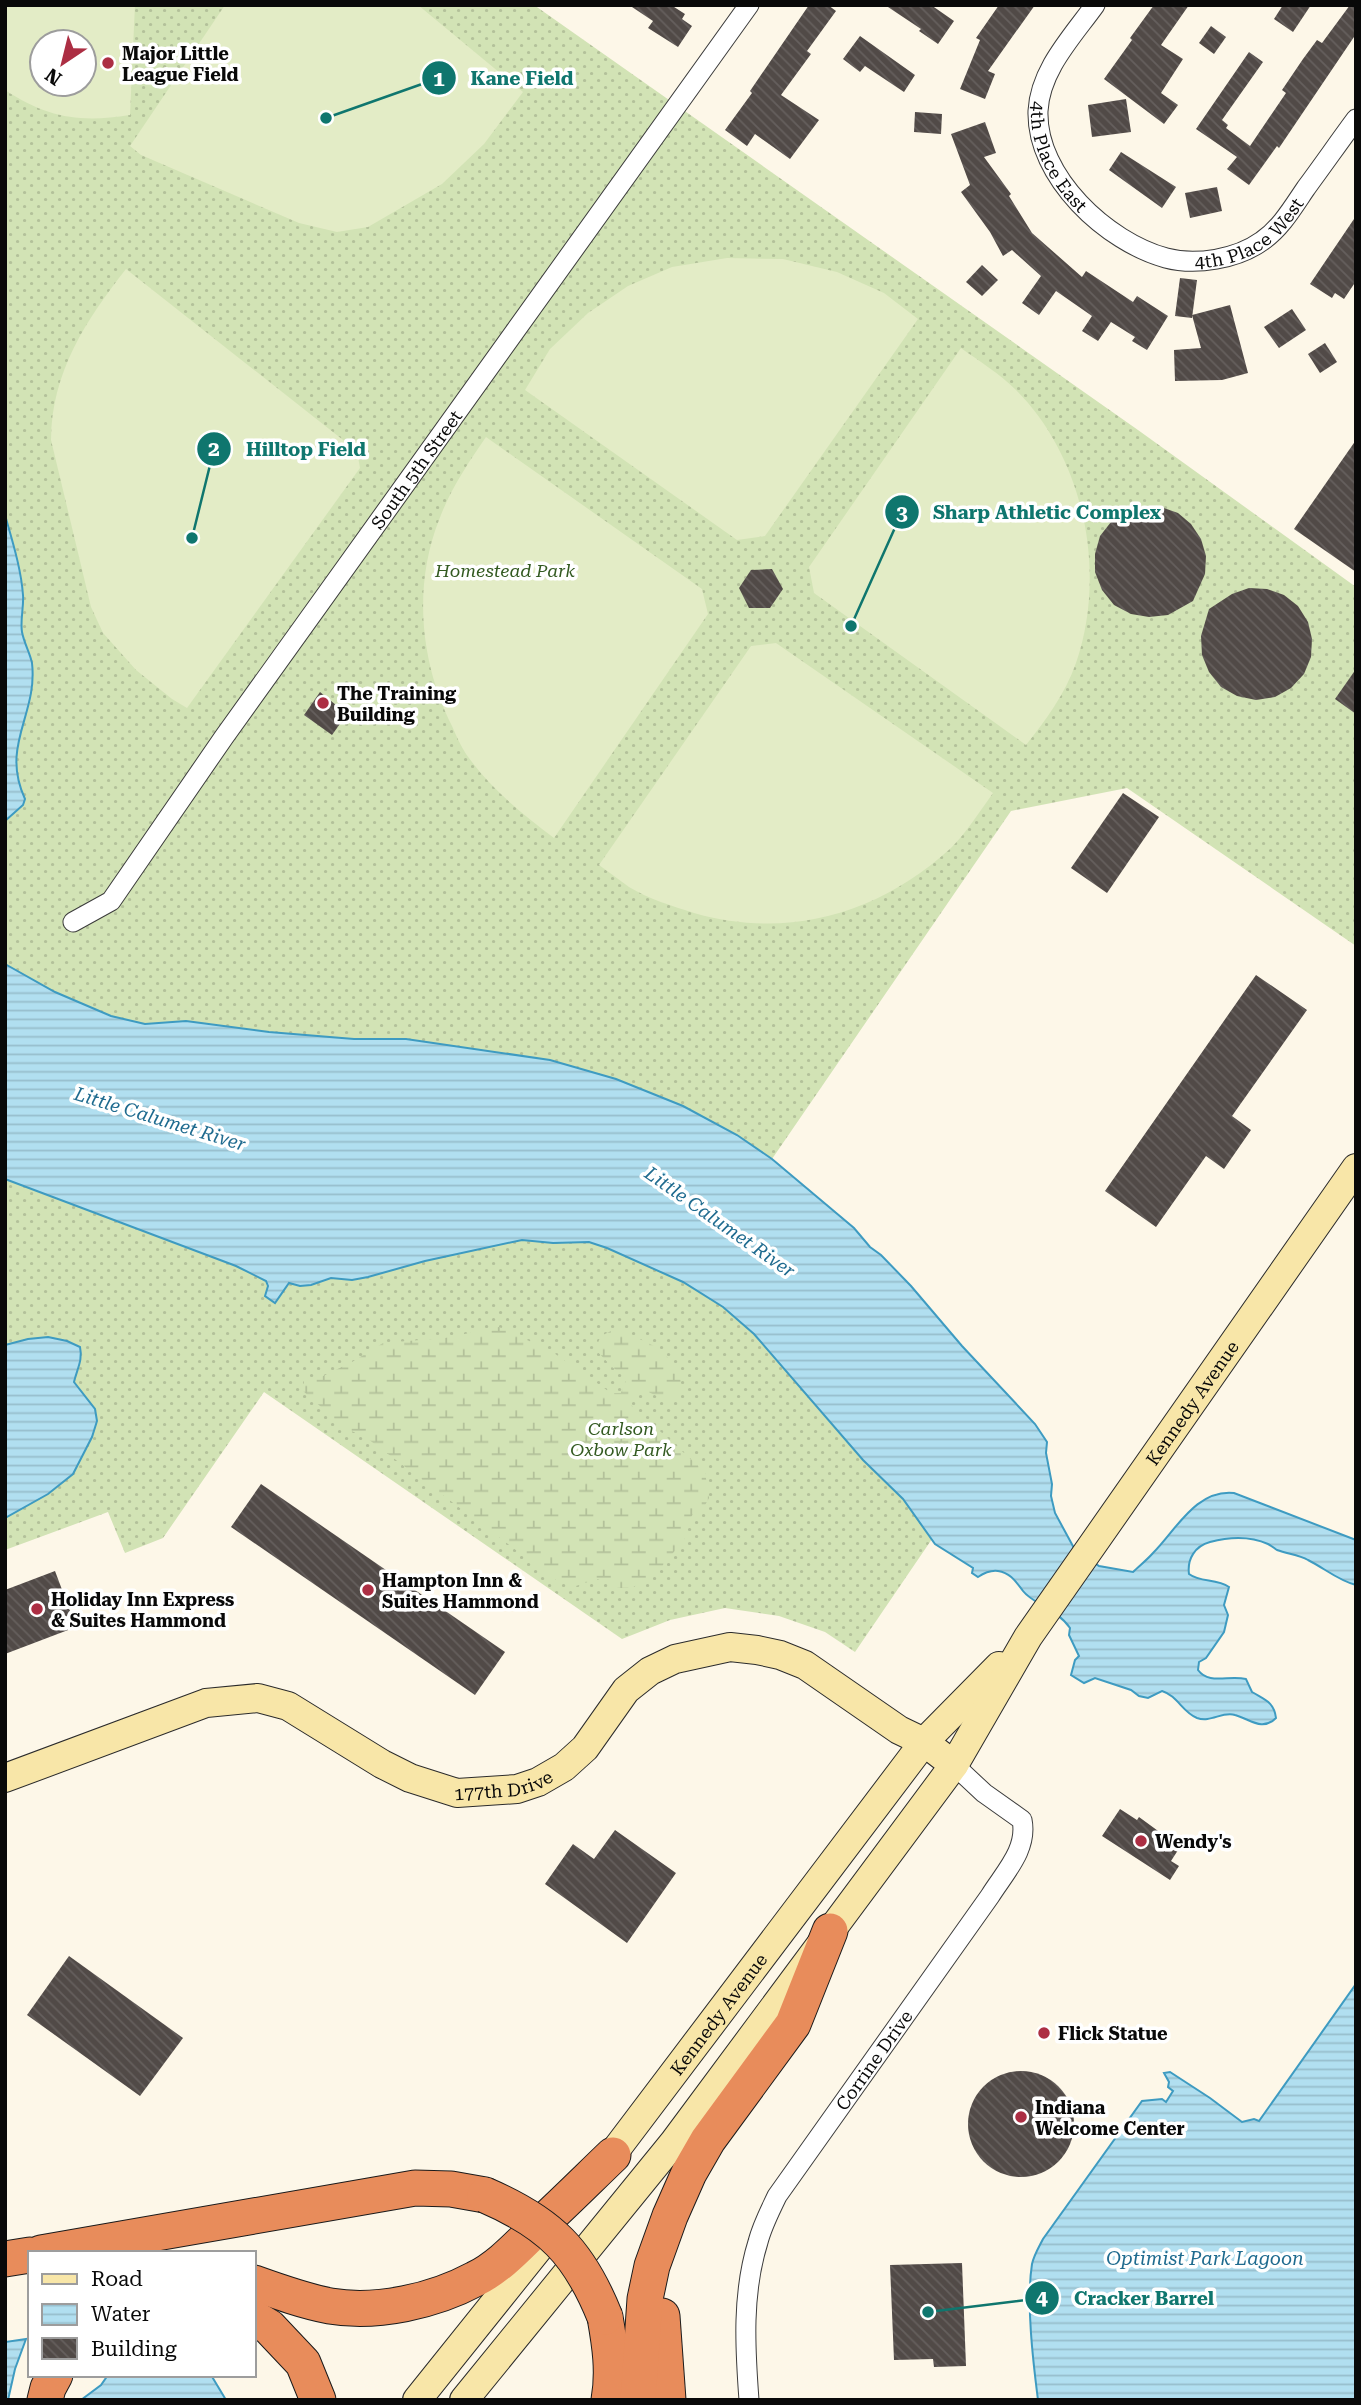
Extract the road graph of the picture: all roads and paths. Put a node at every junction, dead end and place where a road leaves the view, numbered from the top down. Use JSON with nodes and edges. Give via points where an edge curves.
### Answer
{"nodes":[{"id":1,"x":750,"y":5,"type":"edge"},
{"id":2,"x":1095,"y":5,"type":"edge"},
{"id":3,"x":1356,"y":119,"type":"edge"},
{"id":4,"x":1105,"y":228,"type":"joint"},
{"id":5,"x":74,"y":922,"type":"dead end"},
{"id":6,"x":1356,"y":1168,"type":"edge"},
{"id":7,"x":1028,"y":1637,"type":"junction"},
{"id":8,"x":924,"y":1742,"type":"junction"},
{"id":9,"x":954,"y":1765,"type":"junction"},
{"id":10,"x":5,"y":1778,"type":"edge"},
{"id":11,"x":830,"y":1931,"type":"junction"},
{"id":12,"x":613,"y":2155,"type":"junction"},
{"id":13,"x":670,"y":2216,"type":"junction"},
{"id":14,"x":53,"y":2251,"type":"edge"},
{"id":15,"x":28,"y":2255,"type":"edge"},
{"id":16,"x":5,"y":2259,"type":"edge"},
{"id":17,"x":28,"y":2271,"type":"edge"},
{"id":18,"x":5,"y":2274,"type":"edge"},
{"id":19,"x":256,"y":2284,"type":"edge"},
{"id":20,"x":256,"y":2319,"type":"edge"},
{"id":21,"x":54,"y":2377,"type":"edge"},
{"id":22,"x":45,"y":2400,"type":"edge"},
{"id":23,"x":318,"y":2400,"type":"edge"},
{"id":24,"x":417,"y":2400,"type":"edge"},
{"id":25,"x":464,"y":2400,"type":"edge"},
{"id":26,"x":609,"y":2400,"type":"edge"},
{"id":27,"x":638,"y":2400,"type":"edge"},
{"id":28,"x":668,"y":2400,"type":"edge"},
{"id":29,"x":749,"y":2400,"type":"edge"}],
"edges":[{"from":1,"to":5,"type":"street","name":"South 5th Street","via":[[247,704],[111,901]]},
{"from":2,"to":4,"type":"street","name":"4th Place East","via":[[1054,63],[1038,111],[1041,140],[1058,177]]},
{"from":3,"to":4,"type":"street","name":"4th Place West","via":[[1284,220],[1242,253],[1205,261],[1168,259],[1133,247]]},
{"from":6,"to":7,"type":"main road","name":"Kennedy Avenue"},
{"from":7,"to":8,"type":"main road","name":"Kennedy Avenue"},
{"from":7,"to":9,"type":"main road","name":"Kennedy Avenue"},
{"from":8,"to":9,"type":"main road","name":"177th Drive"},
{"from":8,"to":10,"type":"main road","name":"177th Drive","via":[[805,1665],[780,1655],[730,1647],[675,1659],[650,1671],[626,1690],[585,1748],[564,1767],[517,1789],[457,1793],[410,1778],[288,1706],[258,1698],[206,1703]]},
{"from":8,"to":12,"type":"main road","name":"Kennedy Avenue"},
{"from":9,"to":11,"type":"main road","name":"Kennedy Avenue"},
{"from":9,"to":29,"type":"street","name":"Corrine Drive","via":[[1022,1820],[1025,1834],[1021,1847],[777,2196],[758,2241],[748,2283],[745,2344]]},
{"from":11,"to":13,"type":"highway","via":[[793,2024],[708,2140]]},
{"from":11,"to":25,"type":"main road","name":"Kennedy Avenue","via":[[674,2142]]},
{"from":12,"to":19,"type":"highway","via":[[512,2252],[477,2279],[442,2294],[381,2306],[332,2306]]},
{"from":12,"to":24,"type":"main road","name":"Kennedy Avenue"},
{"from":13,"to":27,"type":"highway","via":[[645,2299]]},
{"from":13,"to":28,"type":"highway","via":[[661,2322]]},
{"from":14,"to":26,"type":"highway","bridge":true,"via":[[415,2188],[485,2195],[544,2226],[571,2253],[593,2288],[610,2348]]},
{"from":15,"to":16,"type":"highway"},
{"from":17,"to":18,"type":"highway"},
{"from":20,"to":23,"type":"highway","via":[[303,2363]]},
{"from":21,"to":22,"type":"highway"}]}
